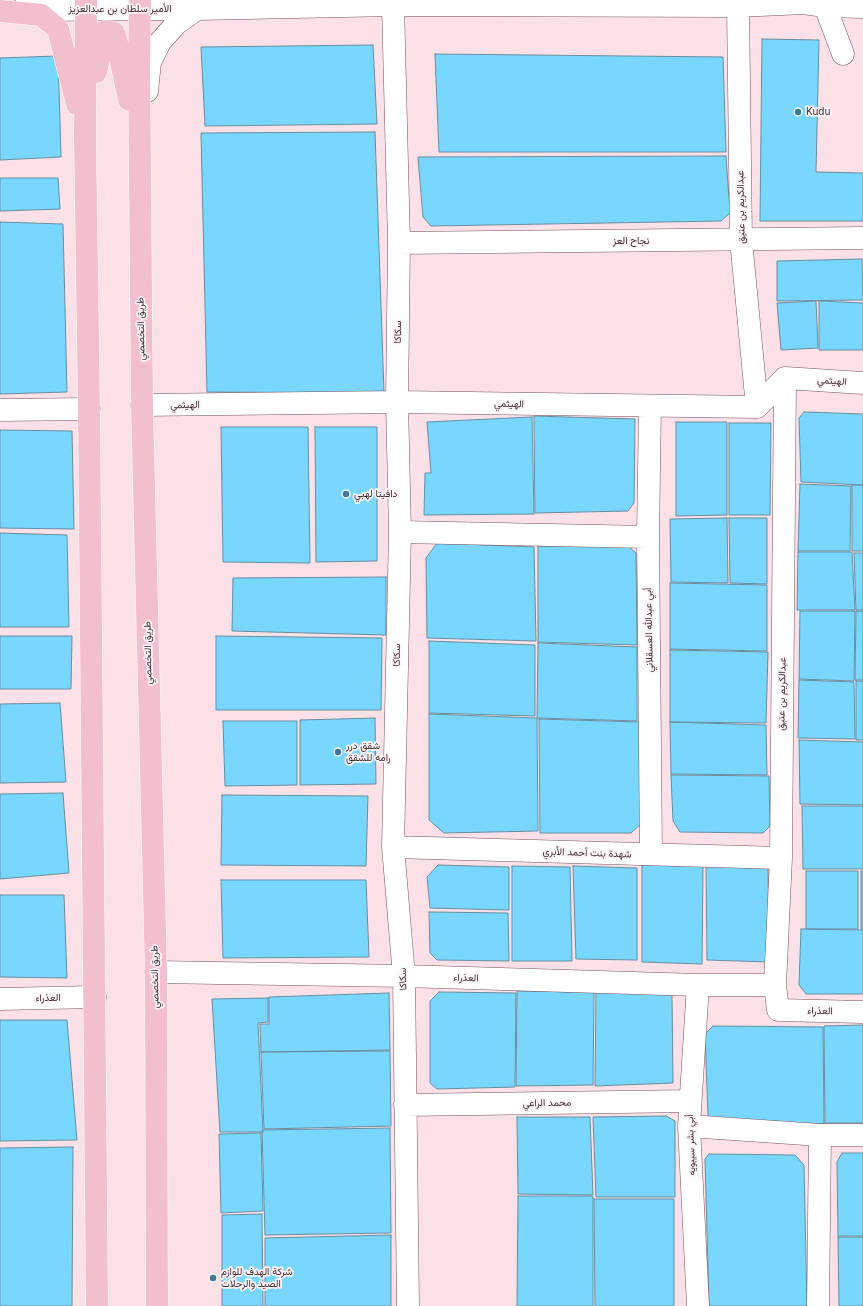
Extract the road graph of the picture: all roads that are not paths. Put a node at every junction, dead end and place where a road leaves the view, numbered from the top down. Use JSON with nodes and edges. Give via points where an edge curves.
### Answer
{"nodes":[{"id":1,"x":52,"y":0,"type":"edge"},
{"id":2,"x":812,"y":3,"type":"edge"},
{"id":3,"x":86,"y":5,"type":"edge"},
{"id":4,"x":140,"y":5,"type":"edge"},
{"id":5,"x":194,"y":5,"type":"edge"},
{"id":6,"x":393,"y":5,"type":"junction"},
{"id":7,"x":738,"y":6,"type":"junction"},
{"id":8,"x":863,"y":7,"type":"edge"},
{"id":9,"x":0,"y":10,"type":"edge"},
{"id":10,"x":843,"y":54,"type":"dead end"},
{"id":11,"x":85,"y":137,"type":"junction"},
{"id":12,"x":140,"y":152,"type":"junction"},
{"id":13,"x":863,"y":238,"type":"edge"},
{"id":14,"x":741,"y":240,"type":"junction"},
{"id":15,"x":399,"y":243,"type":"junction"},
{"id":16,"x":785,"y":378,"type":"junction"},
{"id":17,"x":863,"y":383,"type":"edge"},
{"id":18,"x":397,"y":402,"type":"junction"},
{"id":19,"x":142,"y":405,"type":"junction"},
{"id":20,"x":650,"y":406,"type":"junction"},
{"id":21,"x":757,"y":407,"type":"junction"},
{"id":22,"x":89,"y":409,"type":"junction"},
{"id":23,"x":0,"y":410,"type":"edge"},
{"id":24,"x":400,"y":532,"type":"junction"},
{"id":25,"x":648,"y":537,"type":"junction"},
{"id":26,"x":393,"y":847,"type":"junction"},
{"id":27,"x":651,"y":854,"type":"junction"},
{"id":28,"x":781,"y":858,"type":"junction"},
{"id":29,"x":156,"y":972,"type":"junction"},
{"id":30,"x":404,"y":976,"type":"junction"},
{"id":31,"x":698,"y":985,"type":"junction"},
{"id":32,"x":776,"y":985,"type":"junction"},
{"id":33,"x":95,"y":997,"type":"junction"},
{"id":34,"x":0,"y":999,"type":"edge"},
{"id":35,"x":778,"y":1010,"type":"joint"},
{"id":36,"x":863,"y":1012,"type":"edge"},
{"id":37,"x":690,"y":1101,"type":"junction"},
{"id":38,"x":405,"y":1105,"type":"junction"},
{"id":39,"x":689,"y":1126,"type":"junction"},
{"id":40,"x":820,"y":1135,"type":"junction"},
{"id":41,"x":863,"y":1135,"type":"edge"},
{"id":42,"x":97,"y":1306,"type":"edge"},
{"id":43,"x":157,"y":1306,"type":"edge"},
{"id":44,"x":408,"y":1306,"type":"edge"},
{"id":45,"x":698,"y":1306,"type":"edge"},
{"id":46,"x":818,"y":1306,"type":"edge"}],
"edges":[{"from":1,"to":9,"type":"street"},
{"from":2,"to":7,"type":"street","name":"الأمير سلطان بن عبدالعزيز"},
{"from":2,"to":8,"type":"street","name":"الأمير سلطان بن عبدالعزيز"},
{"from":2,"to":10,"type":"street"},
{"from":3,"to":4,"type":"street","name":"الأمير سلطان بن عبدالعزيز"},
{"from":3,"to":9,"type":"street","name":"الأمير سلطان بن عبدالعزيز"},
{"from":3,"to":11,"type":"main road"},
{"from":4,"to":5,"type":"street","name":"الأمير سلطان بن عبدالعزيز"},
{"from":4,"to":12,"type":"main road","name":"طريق التخصصي"},
{"from":5,"to":6,"type":"street","name":"الأمير سلطان بن عبدالعزيز","via":[[240,8]]},
{"from":5,"to":12,"type":"street","via":[[160,42],[150,62]]},
{"from":6,"to":7,"type":"street","name":"الأمير سلطان بن عبدالعزيز"},
{"from":6,"to":15,"type":"street","name":"سكاكا"},
{"from":7,"to":14,"type":"street","name":"عبدالكريم بن عتيق"},
{"from":9,"to":11,"type":"main road","via":[[41,16],[58,29]]},
{"from":11,"to":12,"type":"main road","via":[[101,40],[104,32],[114,33]]},
{"from":11,"to":22,"type":"main road"},
{"from":12,"to":19,"type":"main road","name":"طريق التخصصي"},
{"from":13,"to":14,"type":"street","name":"نجاح العز"},
{"from":14,"to":15,"type":"street","name":"نجاح العز"},
{"from":14,"to":21,"type":"street","name":"عبدالكريم بن عتيق"},
{"from":15,"to":18,"type":"street","name":"سكاكا"},
{"from":16,"to":17,"type":"street","name":"الهيثمي"},
{"from":16,"to":21,"type":"street"},
{"from":16,"to":28,"type":"street","name":"عبدالكريم بن عتيق"},
{"from":18,"to":19,"type":"street","name":"الهيثمي"},
{"from":18,"to":20,"type":"street","name":"الهيثمي"},
{"from":18,"to":24,"type":"street","name":"سكاكا"},
{"from":19,"to":29,"type":"main road","name":"طريق التخصصي"},
{"from":20,"to":21,"type":"street","name":"الهيثمي"},
{"from":20,"to":25,"type":"street","name":"أبي عبدالله العسقلاني"},
{"from":22,"to":23,"type":"street"},
{"from":22,"to":33,"type":"main road"},
{"from":24,"to":25,"type":"street"},
{"from":24,"to":26,"type":"street","name":"سكاكا"},
{"from":25,"to":27,"type":"street","name":"أبي عبدالله العسقلاني"},
{"from":26,"to":27,"type":"street","name":"شهدة بنت أحمد الأبري"},
{"from":26,"to":30,"type":"street","name":"سكاكا"},
{"from":27,"to":28,"type":"street","name":"شهدة بنت أحمد الأبري"},
{"from":28,"to":32,"type":"street","name":"عبدالكريم بن عتيق"},
{"from":29,"to":30,"type":"street","name":"العذراء"},
{"from":29,"to":43,"type":"main road","name":"طريق التخصصي"},
{"from":30,"to":31,"type":"street","name":"العذراء"},
{"from":30,"to":38,"type":"street","name":"سكاكا"},
{"from":31,"to":32,"type":"street","name":"العذراء"},
{"from":31,"to":37,"type":"street","name":"أبي بشر سيبويه"},
{"from":32,"to":35,"type":"street","name":"عبدالكريم بن عتيق"},
{"from":33,"to":34,"type":"street","name":"العذراء"},
{"from":33,"to":42,"type":"main road"},
{"from":35,"to":36,"type":"street","name":"العذراء"},
{"from":37,"to":38,"type":"street","name":"محمد الراعي"},
{"from":37,"to":39,"type":"street","name":"أبي بشر سيبويه"},
{"from":38,"to":44,"type":"street","name":"سكاكا"},
{"from":39,"to":40,"type":"street"},
{"from":39,"to":45,"type":"street","name":"أبي بشر سيبويه"},
{"from":40,"to":41,"type":"street"},
{"from":40,"to":46,"type":"street"}]}
